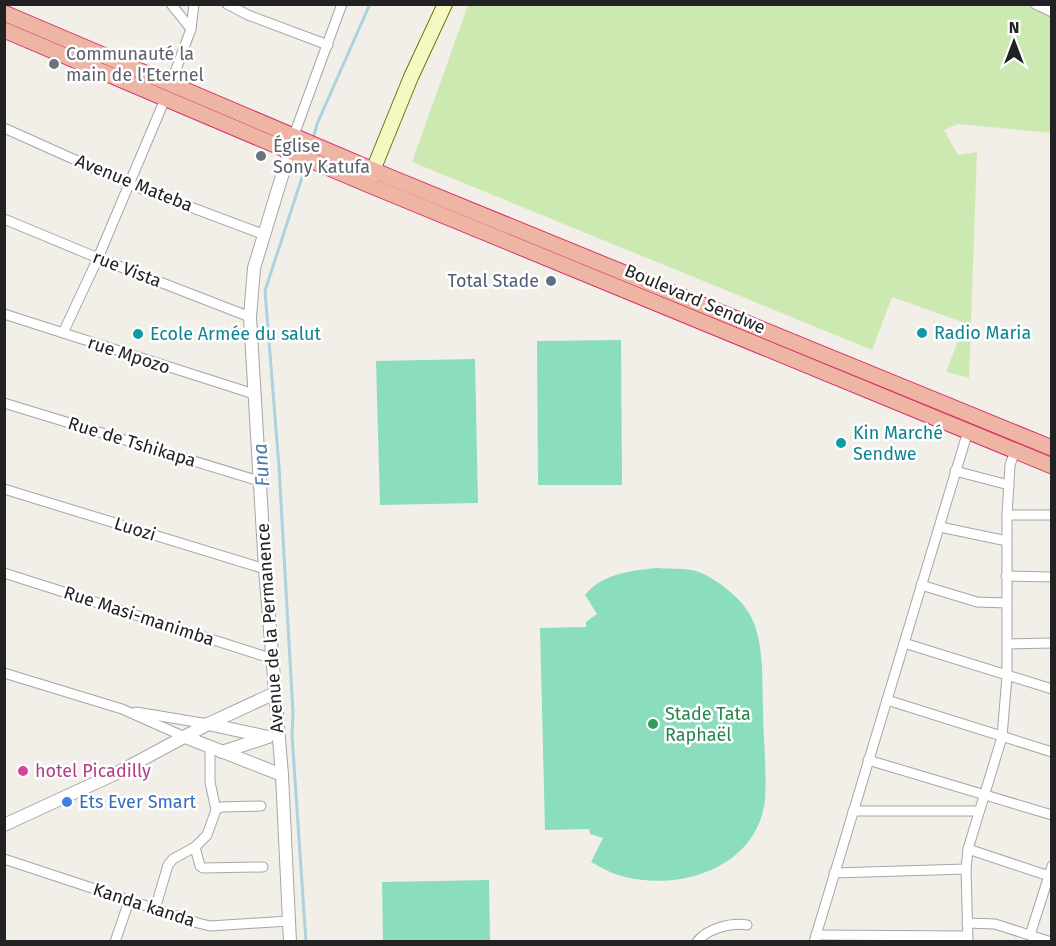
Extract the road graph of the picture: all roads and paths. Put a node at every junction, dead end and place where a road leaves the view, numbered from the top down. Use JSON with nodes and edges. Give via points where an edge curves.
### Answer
{"nodes":[{"id":1,"x":171,"y":4,"type":"edge"},
{"id":2,"x":194,"y":4,"type":"edge"},
{"id":3,"x":227,"y":4,"type":"edge"},
{"id":4,"x":342,"y":4,"type":"edge"},
{"id":5,"x":445,"y":4,"type":"edge"},
{"id":6,"x":1035,"y":4,"type":"edge"},
{"id":7,"x":1052,"y":12,"type":"edge"},
{"id":8,"x":4,"y":13,"type":"edge"},
{"id":9,"x":191,"y":29,"type":"junction"},
{"id":10,"x":4,"y":30,"type":"edge"},
{"id":11,"x":328,"y":45,"type":"junction"},
{"id":12,"x":171,"y":83,"type":"junction"},
{"id":13,"x":165,"y":99,"type":"junction"},
{"id":14,"x":4,"y":128,"type":"edge"},
{"id":15,"x":300,"y":138,"type":"junction"},
{"id":16,"x":294,"y":153,"type":"junction"},
{"id":17,"x":374,"y":169,"type":"junction"},
{"id":18,"x":129,"y":184,"type":"junction"},
{"id":19,"x":367,"y":184,"type":"junction"},
{"id":20,"x":4,"y":219,"type":"edge"},
{"id":21,"x":265,"y":235,"type":"junction"},
{"id":22,"x":98,"y":258,"type":"junction"},
{"id":23,"x":4,"y":314,"type":"edge"},
{"id":24,"x":250,"y":317,"type":"junction"},
{"id":25,"x":63,"y":333,"type":"junction"},
{"id":26,"x":254,"y":394,"type":"junction"},
{"id":27,"x":4,"y":403,"type":"edge"},
{"id":28,"x":968,"y":431,"type":"junction"},
{"id":29,"x":1052,"y":448,"type":"edge"},
{"id":30,"x":1015,"y":451,"type":"junction"},
{"id":31,"x":1052,"y":466,"type":"edge"},
{"id":32,"x":955,"y":471,"type":"junction"},
{"id":33,"x":259,"y":481,"type":"junction"},
{"id":34,"x":1009,"y":485,"type":"junction"},
{"id":35,"x":4,"y":489,"type":"edge"},
{"id":36,"x":1052,"y":514,"type":"edge"},
{"id":37,"x":1007,"y":515,"type":"junction"},
{"id":38,"x":940,"y":526,"type":"junction"},
{"id":39,"x":1007,"y":542,"type":"junction"},
{"id":40,"x":265,"y":569,"type":"junction"},
{"id":41,"x":4,"y":573,"type":"edge"},
{"id":42,"x":1006,"y":576,"type":"junction"},
{"id":43,"x":1052,"y":577,"type":"edge"},
{"id":44,"x":921,"y":585,"type":"junction"},
{"id":45,"x":1007,"y":603,"type":"junction"},
{"id":46,"x":1052,"y":643,"type":"edge"},
{"id":47,"x":904,"y":644,"type":"junction"},
{"id":48,"x":1008,"y":644,"type":"junction"},
{"id":49,"x":273,"y":659,"type":"junction"},
{"id":50,"x":4,"y":673,"type":"edge"},
{"id":51,"x":1007,"y":676,"type":"junction"},
{"id":52,"x":1052,"y":689,"type":"edge"},
{"id":53,"x":275,"y":693,"type":"junction"},
{"id":54,"x":887,"y":700,"type":"junction"},
{"id":55,"x":122,"y":709,"type":"junction"},
{"id":56,"x":208,"y":724,"type":"junction"},
{"id":57,"x":273,"y":736,"type":"junction"},
{"id":58,"x":185,"y":737,"type":"junction"},
{"id":59,"x":1002,"y":737,"type":"junction"},
{"id":60,"x":216,"y":749,"type":"junction"},
{"id":61,"x":1052,"y":752,"type":"edge"},
{"id":62,"x":868,"y":760,"type":"junction"},
{"id":63,"x":282,"y":776,"type":"junction"},
{"id":64,"x":985,"y":795,"type":"junction"},
{"id":65,"x":261,"y":806,"type":"dead end"},
{"id":66,"x":216,"y":810,"type":"junction"},
{"id":67,"x":853,"y":811,"type":"junction"},
{"id":68,"x":979,"y":811,"type":"junction"},
{"id":69,"x":1052,"y":814,"type":"edge"},
{"id":70,"x":4,"y":825,"type":"edge"},
{"id":71,"x":195,"y":847,"type":"junction"},
{"id":72,"x":968,"y":849,"type":"junction"},
{"id":73,"x":4,"y":859,"type":"edge"},
{"id":74,"x":263,"y":867,"type":"dead end"},
{"id":75,"x":966,"y":869,"type":"junction"},
{"id":76,"x":834,"y":873,"type":"junction"},
{"id":77,"x":1050,"y":873,"type":"edge"},
{"id":78,"x":129,"y":901,"type":"junction"},
{"id":79,"x":155,"y":909,"type":"junction"},
{"id":80,"x":289,"y":921,"type":"junction"},
{"id":81,"x":967,"y":923,"type":"junction"},
{"id":82,"x":747,"y":926,"type":"dead end"},
{"id":83,"x":1030,"y":935,"type":"junction"},
{"id":84,"x":815,"y":938,"type":"edge"},
{"id":85,"x":881,"y":939,"type":"edge"},
{"id":86,"x":967,"y":939,"type":"edge"},
{"id":87,"x":115,"y":942,"type":"edge"},
{"id":88,"x":290,"y":942,"type":"edge"},
{"id":89,"x":696,"y":942,"type":"edge"},
{"id":90,"x":1051,"y":942,"type":"edge"}],
"edges":[{"from":1,"to":9,"type":"street"},
{"from":2,"to":9,"type":"street"},
{"from":3,"to":11,"type":"street"},
{"from":4,"to":11,"type":"street","name":"Avenue de la Permanence"},
{"from":5,"to":17,"type":"main road"},
{"from":6,"to":7,"type":"street"},
{"from":8,"to":12,"type":"highway","name":"Boulevard Sendwe"},
{"from":9,"to":12,"type":"street"},
{"from":10,"to":13,"type":"highway","name":"Boulevard Sendwe"},
{"from":11,"to":15,"type":"street","name":"Avenue de la Permanence"},
{"from":12,"to":15,"type":"highway","name":"Boulevard Sendwe"},
{"from":13,"to":16,"type":"highway","name":"Boulevard Sendwe"},
{"from":13,"to":18,"type":"street"},
{"from":14,"to":18,"type":"street","name":"Avenue Mateba"},
{"from":15,"to":16,"type":"street","name":"Avenue de la Permanence"},
{"from":15,"to":17,"type":"highway","name":"Boulevard Sendwe"},
{"from":16,"to":19,"type":"highway","name":"Boulevard Sendwe"},
{"from":16,"to":21,"type":"street","name":"Avenue de la Permanence"},
{"from":17,"to":19,"type":"main road"},
{"from":17,"to":29,"type":"highway","name":"Boulevard Sendwe"},
{"from":18,"to":21,"type":"street","name":"Avenue Mateba"},
{"from":18,"to":22,"type":"street"},
{"from":19,"to":28,"type":"highway","name":"Boulevard Sendwe"},
{"from":20,"to":22,"type":"street","name":"rue Vista"},
{"from":21,"to":24,"type":"street","name":"Avenue de la Permanence","via":[[254,268]]},
{"from":22,"to":24,"type":"street","name":"rue Vista"},
{"from":22,"to":25,"type":"street"},
{"from":23,"to":25,"type":"street","name":"rue Mpozo"},
{"from":24,"to":26,"type":"street","name":"Avenue de la Permanence"},
{"from":25,"to":26,"type":"street","name":"rue Mpozo"},
{"from":26,"to":33,"type":"street","name":"Avenue de la Permanence"},
{"from":27,"to":33,"type":"street","name":"Rue de Tshikapa"},
{"from":28,"to":30,"type":"highway","name":"Boulevard Sendwe"},
{"from":28,"to":32,"type":"street"},
{"from":30,"to":31,"type":"highway","name":"Boulevard Sendwe"},
{"from":30,"to":34,"type":"street"},
{"from":32,"to":34,"type":"street"},
{"from":32,"to":38,"type":"street"},
{"from":33,"to":40,"type":"street","name":"Avenue de la Permanence"},
{"from":34,"to":37,"type":"street"},
{"from":35,"to":40,"type":"street","name":"Luozi"},
{"from":36,"to":37,"type":"street"},
{"from":37,"to":39,"type":"street"},
{"from":38,"to":39,"type":"street"},
{"from":38,"to":44,"type":"street"},
{"from":39,"to":42,"type":"street"},
{"from":40,"to":49,"type":"street","name":"Avenue de la Permanence"},
{"from":41,"to":49,"type":"street","name":"Rue Masi-manimba"},
{"from":42,"to":43,"type":"street"},
{"from":42,"to":45,"type":"street"},
{"from":44,"to":45,"type":"street","via":[[977,602]]},
{"from":44,"to":47,"type":"street"},
{"from":45,"to":48,"type":"street"},
{"from":46,"to":48,"type":"street"},
{"from":47,"to":51,"type":"street"},
{"from":47,"to":54,"type":"street"},
{"from":48,"to":51,"type":"street"},
{"from":49,"to":53,"type":"street","name":"Avenue de la Permanence"},
{"from":50,"to":55,"type":"street"},
{"from":51,"to":52,"type":"street"},
{"from":51,"to":59,"type":"street"},
{"from":53,"to":56,"type":"street"},
{"from":53,"to":57,"type":"street","name":"Avenue de la Permanence"},
{"from":54,"to":59,"type":"street"},
{"from":54,"to":62,"type":"street"},
{"from":55,"to":56,"type":"street"},
{"from":55,"to":58,"type":"street"},
{"from":56,"to":57,"type":"street"},
{"from":56,"to":58,"type":"street"},
{"from":57,"to":60,"type":"street"},
{"from":57,"to":63,"type":"street","name":"Avenue de la Permanence"},
{"from":58,"to":60,"type":"street"},
{"from":58,"to":70,"type":"street"},
{"from":59,"to":61,"type":"street"},
{"from":59,"to":64,"type":"street"},
{"from":60,"to":63,"type":"street"},
{"from":60,"to":66,"type":"street","via":[[210,782]]},
{"from":62,"to":64,"type":"street"},
{"from":62,"to":67,"type":"street"},
{"from":63,"to":80,"type":"street","name":"Avenue de la Permanence"},
{"from":64,"to":68,"type":"street"},
{"from":64,"to":69,"type":"street"},
{"from":65,"to":66,"type":"street"},
{"from":66,"to":71,"type":"street","via":[[210,831]]},
{"from":67,"to":68,"type":"street"},
{"from":67,"to":76,"type":"street"},
{"from":68,"to":72,"type":"street"},
{"from":71,"to":74,"type":"street","via":[[203,868]]},
{"from":71,"to":79,"type":"street","via":[[168,865]]},
{"from":72,"to":75,"type":"street"},
{"from":72,"to":77,"type":"street"},
{"from":73,"to":78,"type":"street","name":"Kanda kanda"},
{"from":75,"to":76,"type":"street"},
{"from":75,"to":81,"type":"street"},
{"from":76,"to":84,"type":"street"},
{"from":77,"to":83,"type":"street"},
{"from":78,"to":79,"type":"street","name":"Kanda kanda"},
{"from":78,"to":87,"type":"street"},
{"from":79,"to":80,"type":"street","name":"Kanda kanda","via":[[210,926]]},
{"from":80,"to":88,"type":"street","name":"Avenue de la Permanence"},
{"from":81,"to":83,"type":"street","via":[[995,924]]},
{"from":81,"to":86,"type":"street"},
{"from":82,"to":89,"type":"street","via":[[736,923],[702,935]]},
{"from":83,"to":90,"type":"street"},
{"from":84,"to":85,"type":"street"},
{"from":85,"to":86,"type":"street"}]}
